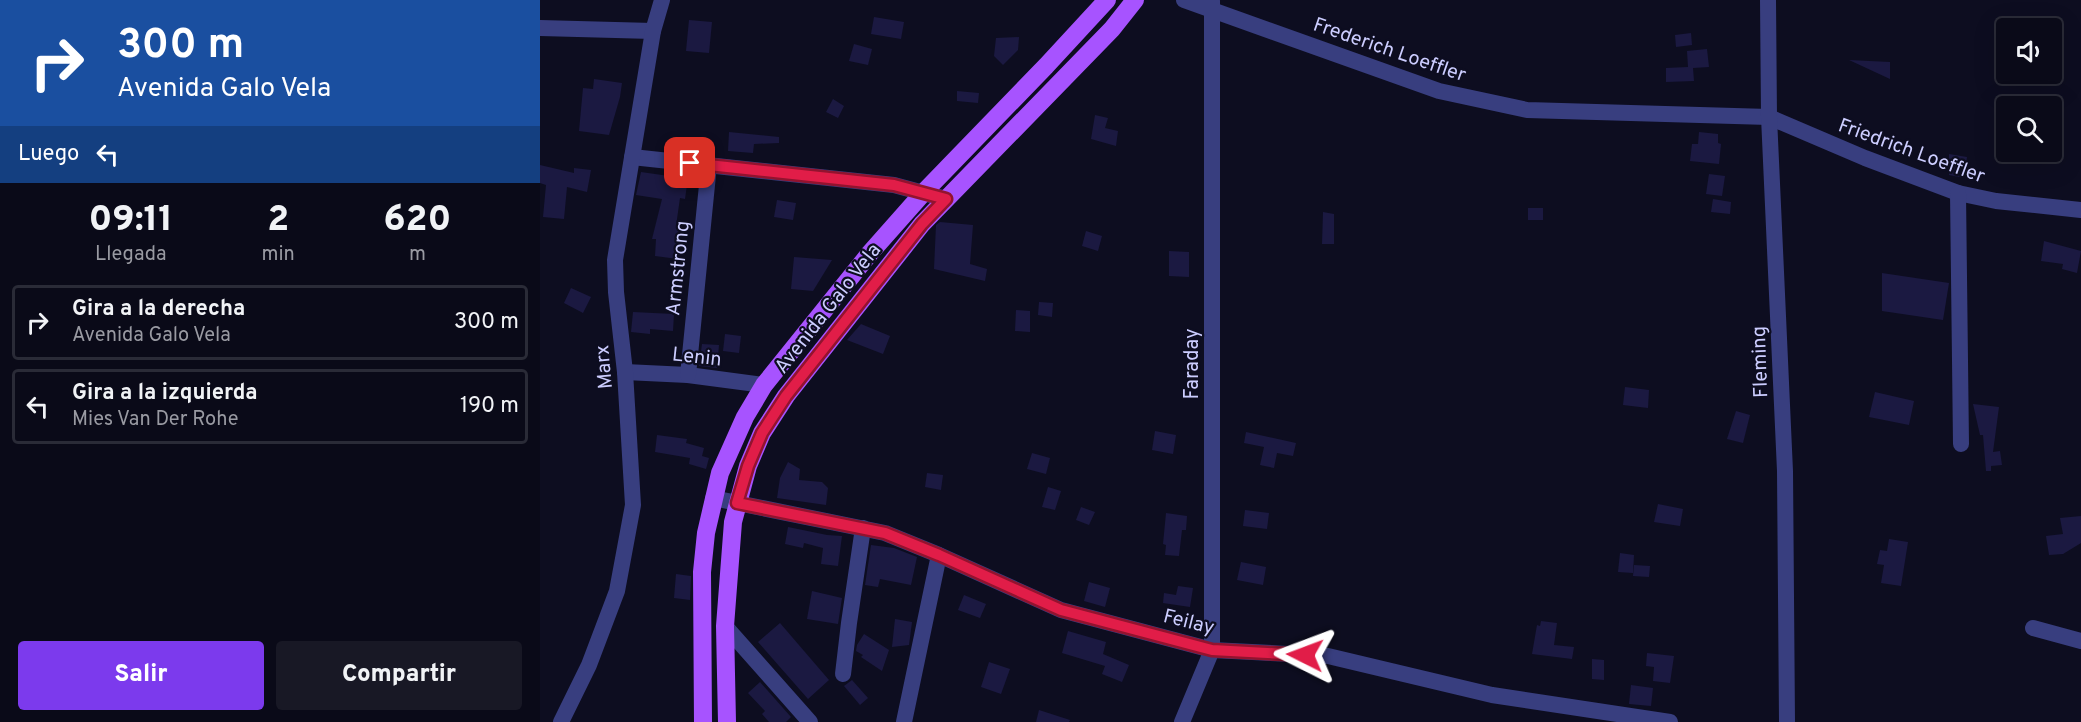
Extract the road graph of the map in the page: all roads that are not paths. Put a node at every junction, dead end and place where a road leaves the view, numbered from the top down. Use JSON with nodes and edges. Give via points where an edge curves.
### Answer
{"nodes":[{"id":1,"x":662,"y":0,"type":"edge"},
{"id":2,"x":1107,"y":0,"type":"edge"},
{"id":3,"x":1135,"y":0,"type":"edge"},
{"id":4,"x":1184,"y":0,"type":"edge"},
{"id":5,"x":1768,"y":0,"type":"edge"},
{"id":6,"x":1212,"y":5,"type":"edge"},
{"id":7,"x":540,"y":28,"type":"edge"},
{"id":8,"x":654,"y":31,"type":"junction"},
{"id":9,"x":1769,"y":117,"type":"junction"},
{"id":10,"x":632,"y":157,"type":"junction"},
{"id":11,"x":709,"y":165,"type":"junction"},
{"id":12,"x":924,"y":192,"type":"junction"},
{"id":13,"x":1958,"y":193,"type":"junction"},
{"id":14,"x":946,"y":199,"type":"junction"},
{"id":15,"x":2081,"y":210,"type":"edge"},
{"id":16,"x":625,"y":372,"type":"junction"},
{"id":17,"x":688,"y":375,"type":"junction"},
{"id":18,"x":764,"y":385,"type":"junction"},
{"id":19,"x":1961,"y":444,"type":"dead end"},
{"id":20,"x":713,"y":498,"type":"junction"},
{"id":21,"x":737,"y":503,"type":"junction"},
{"id":22,"x":863,"y":528,"type":"junction"},
{"id":23,"x":939,"y":555,"type":"junction"},
{"id":24,"x":725,"y":626,"type":"junction"},
{"id":25,"x":2033,"y":628,"type":"dead end"},
{"id":26,"x":2081,"y":641,"type":"edge"},
{"id":27,"x":1212,"y":650,"type":"junction"},
{"id":28,"x":843,"y":674,"type":"dead end"},
{"id":29,"x":561,"y":722,"type":"edge"},
{"id":30,"x":703,"y":722,"type":"edge"},
{"id":31,"x":727,"y":722,"type":"edge"},
{"id":32,"x":810,"y":722,"type":"edge"},
{"id":33,"x":904,"y":722,"type":"edge"},
{"id":34,"x":1182,"y":722,"type":"edge"},
{"id":35,"x":1670,"y":722,"type":"edge"},
{"id":36,"x":1787,"y":722,"type":"edge"}],
"edges":[{"from":1,"to":8,"type":"street","name":"Marx"},
{"from":2,"to":12,"type":"main road","name":"Avenida Galo Vela"},
{"from":3,"to":14,"type":"main road","name":"Avenida Galo Vela","via":[[1112,29]]},
{"from":4,"to":6,"type":"street","name":"Frederich Loeffler"},
{"from":5,"to":9,"type":"street","name":"Fleming"},
{"from":6,"to":9,"type":"street","name":"Frederich Loeffler","via":[[1439,91],[1527,110]]},
{"from":6,"to":27,"type":"street","name":"Faraday"},
{"from":7,"to":8,"type":"street"},
{"from":8,"to":10,"type":"street","name":"Marx"},
{"from":9,"to":13,"type":"street","name":"Friedrich Loeffler"},
{"from":9,"to":36,"type":"street","name":"Fleming","via":[[1785,471]]},
{"from":10,"to":11,"type":"street"},
{"from":10,"to":16,"type":"street","name":"Marx","via":[[615,260]]},
{"from":11,"to":12,"type":"street","via":[[894,185]]},
{"from":11,"to":17,"type":"street","name":"Armstrong"},
{"from":12,"to":14,"type":"street"},
{"from":12,"to":18,"type":"main road","name":"Avenida Galo Vela"},
{"from":13,"to":15,"type":"street","name":"Friedrich Loeffler"},
{"from":13,"to":19,"type":"street"},
{"from":14,"to":21,"type":"main road","name":"Avenida Galo Vela","via":[[786,396],[762,433]]},
{"from":16,"to":17,"type":"street","name":"Lenin"},
{"from":16,"to":29,"type":"street","name":"Marx","via":[[633,505],[617,591],[589,665]]},
{"from":17,"to":18,"type":"street","name":"Lenin"},
{"from":18,"to":20,"type":"main road","name":"Avenida Galo Vela","via":[[732,445]]},
{"from":20,"to":21,"type":"street","name":"Feilay"},
{"from":20,"to":30,"type":"main road","name":"Avenida Galo Vela","via":[[702,572]]},
{"from":21,"to":22,"type":"street","name":"Feilay"},
{"from":21,"to":24,"type":"main road","name":"Avenida Galo Vela"},
{"from":22,"to":23,"type":"street","name":"Feilay"},
{"from":22,"to":28,"type":"street"},
{"from":23,"to":27,"type":"street","name":"Feilay","via":[[1061,610]]},
{"from":23,"to":33,"type":"street"},
{"from":24,"to":31,"type":"main road","name":"Avenida Galo Vela"},
{"from":24,"to":32,"type":"street"},
{"from":25,"to":26,"type":"street"},
{"from":27,"to":34,"type":"street","name":"Faraday"},
{"from":27,"to":35,"type":"street","name":"Feilay","via":[[1328,656],[1492,695]]}]}
